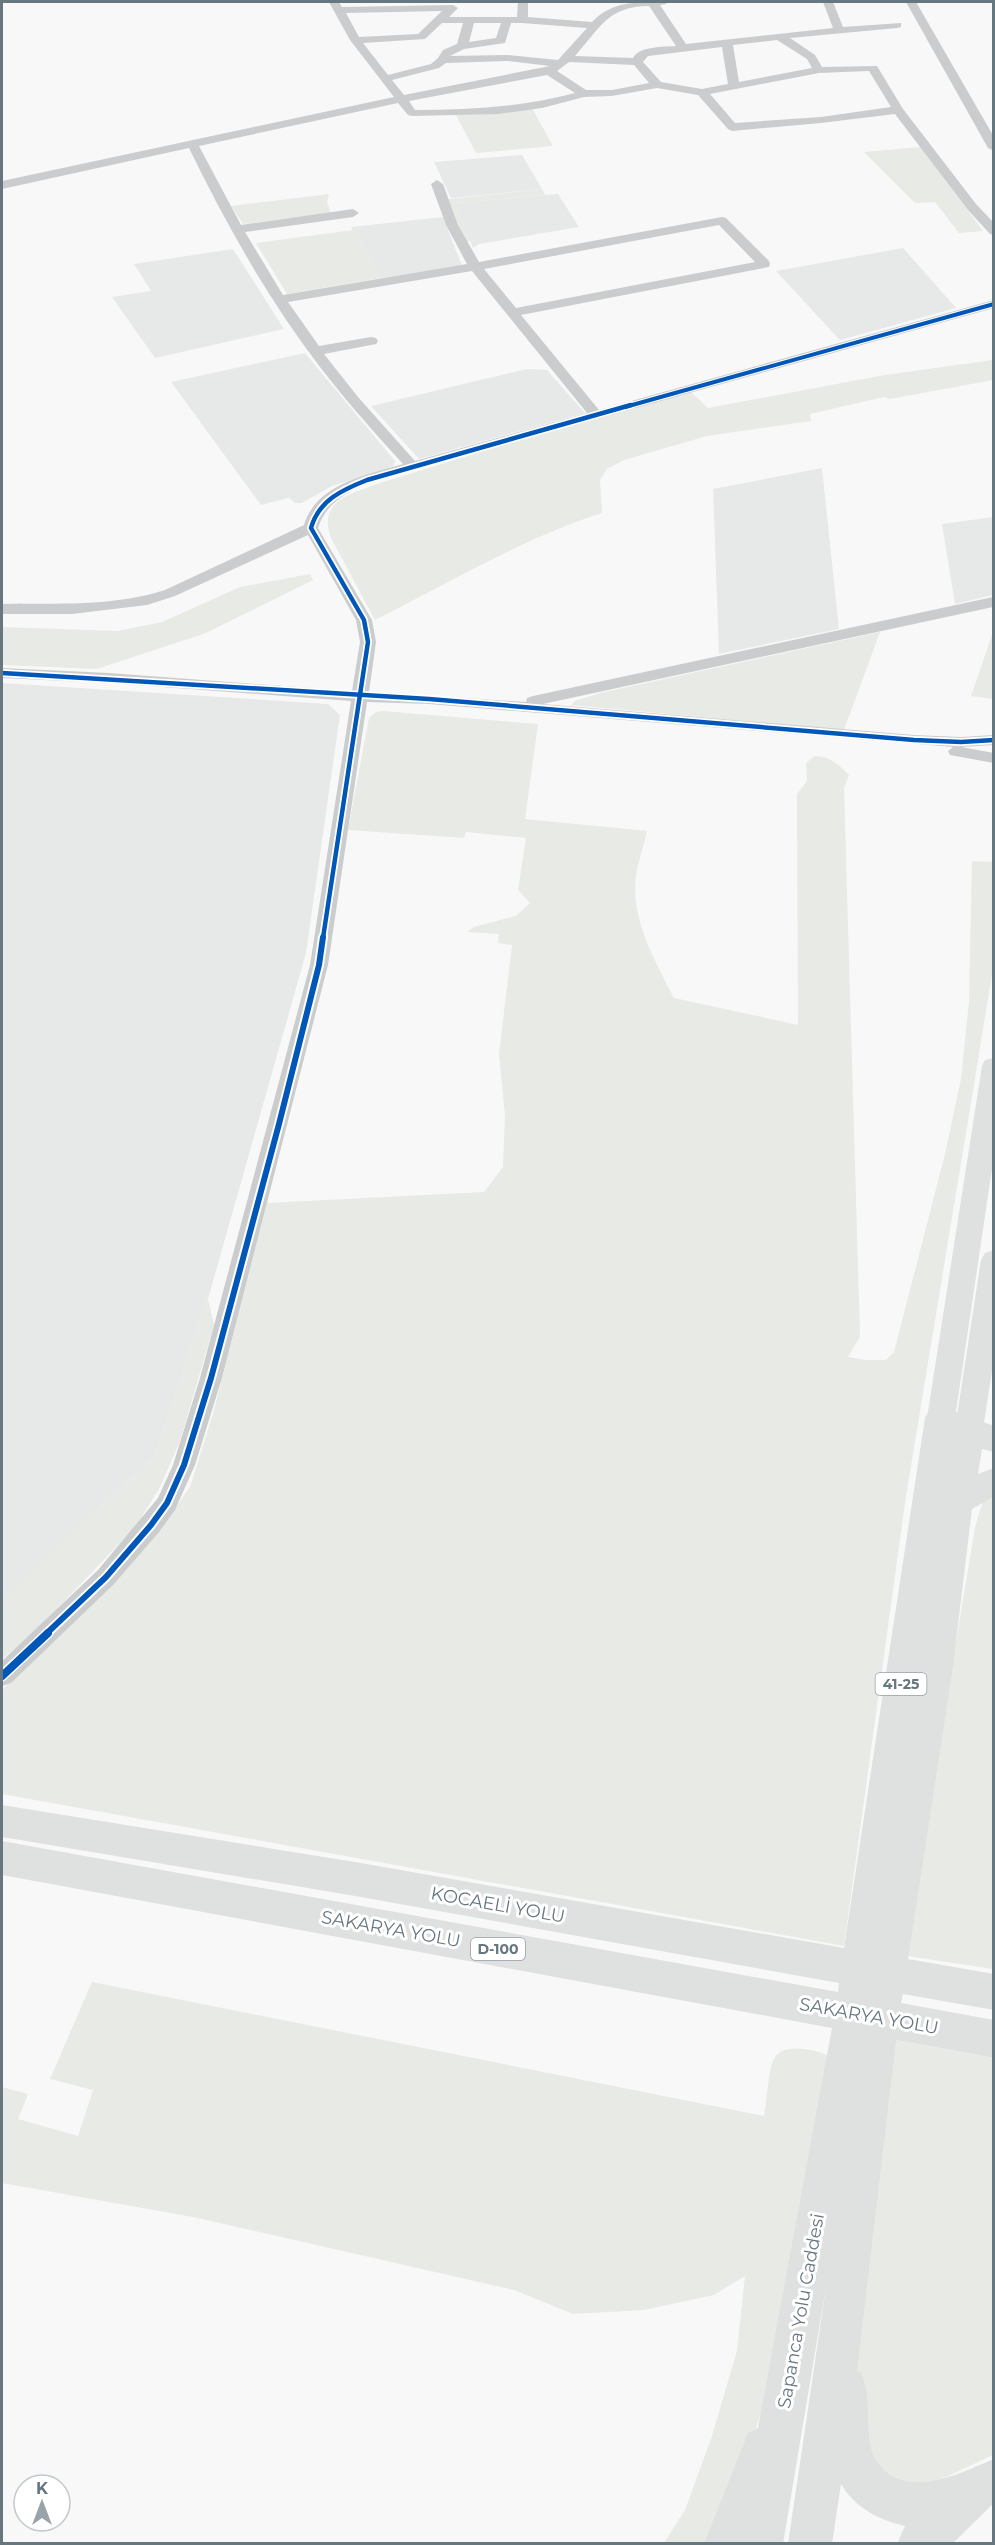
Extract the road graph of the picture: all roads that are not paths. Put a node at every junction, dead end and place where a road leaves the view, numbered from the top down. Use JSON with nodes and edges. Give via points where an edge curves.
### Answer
{"nodes":[{"id":1,"x":523,"y":2,"type":"edge"},
{"id":2,"x":652,"y":2,"type":"edge"},
{"id":3,"x":662,"y":2,"type":"edge"},
{"id":4,"x":828,"y":2,"type":"edge"},
{"id":5,"x":911,"y":2,"type":"edge"},
{"id":6,"x":453,"y":5,"type":"edge"},
{"id":7,"x":610,"y":5,"type":"edge"},
{"id":8,"x":336,"y":6,"type":"edge"},
{"id":9,"x":441,"y":20,"type":"junction"},
{"id":10,"x":507,"y":20,"type":"junction"},
{"id":11,"x":522,"y":20,"type":"junction"},
{"id":12,"x":469,"y":21,"type":"junction"},
{"id":13,"x":595,"y":25,"type":"junction"},
{"id":14,"x":897,"y":25,"type":"dead end"},
{"id":15,"x":839,"y":30,"type":"junction"},
{"id":16,"x":779,"y":36,"type":"junction"},
{"id":17,"x":410,"y":39,"type":"junction"},
{"id":18,"x":355,"y":40,"type":"junction"},
{"id":19,"x":727,"y":43,"type":"junction"},
{"id":20,"x":462,"y":46,"type":"junction"},
{"id":21,"x":683,"y":48,"type":"junction"},
{"id":22,"x":438,"y":54,"type":"junction"},
{"id":23,"x":564,"y":61,"type":"junction"},
{"id":24,"x":637,"y":62,"type":"junction"},
{"id":25,"x":819,"y":70,"type":"junction"},
{"id":26,"x":549,"y":71,"type":"junction"},
{"id":27,"x":385,"y":79,"type":"junction"},
{"id":28,"x":657,"y":85,"type":"junction"},
{"id":29,"x":734,"y":86,"type":"junction"},
{"id":30,"x":702,"y":92,"type":"junction"},
{"id":31,"x":584,"y":94,"type":"junction"},
{"id":32,"x":400,"y":99,"type":"junction"},
{"id":33,"x":898,"y":110,"type":"junction"},
{"id":34,"x":192,"y":143,"type":"junction"},
{"id":35,"x":993,"y":148,"type":"edge"},
{"id":36,"x":437,"y":184,"type":"dead end"},
{"id":37,"x":2,"y":185,"type":"edge"},
{"id":38,"x":353,"y":213,"type":"dead end"},
{"id":39,"x":238,"y":229,"type":"junction"},
{"id":40,"x":993,"y":231,"type":"edge"},
{"id":41,"x":475,"y":267,"type":"junction"},
{"id":42,"x":280,"y":299,"type":"junction"},
{"id":43,"x":993,"y":304,"type":"edge"},
{"id":44,"x":512,"y":313,"type":"junction"},
{"id":45,"x":371,"y":341,"type":"dead end"},
{"id":46,"x":316,"y":351,"type":"junction"},
{"id":47,"x":596,"y":415,"type":"junction"},
{"id":48,"x":412,"y":465,"type":"junction"},
{"id":49,"x":311,"y":528,"type":"junction"},
{"id":50,"x":993,"y":602,"type":"edge"},
{"id":51,"x":2,"y":609,"type":"edge"},
{"id":52,"x":2,"y":673,"type":"edge"},
{"id":53,"x":361,"y":698,"type":"junction"},
{"id":54,"x":512,"y":706,"type":"junction"},
{"id":55,"x":993,"y":740,"type":"edge"},
{"id":56,"x":993,"y":758,"type":"edge"},
{"id":57,"x":993,"y":1066,"type":"edge"},
{"id":58,"x":993,"y":1260,"type":"edge"},
{"id":59,"x":966,"y":1438,"type":"edge"},
{"id":60,"x":993,"y":1481,"type":"edge"},
{"id":61,"x":956,"y":1504,"type":"junction"},
{"id":62,"x":2,"y":1676,"type":"edge"},
{"id":63,"x":2,"y":1821,"type":"edge"},
{"id":64,"x":2,"y":1858,"type":"edge"},
{"id":65,"x":878,"y":1933,"type":"junction"},
{"id":66,"x":993,"y":1992,"type":"edge"},
{"id":67,"x":993,"y":2039,"type":"edge"},
{"id":68,"x":857,"y":2081,"type":"junction"},
{"id":69,"x":843,"y":2322,"type":"junction"},
{"id":70,"x":788,"y":2378,"type":"junction"},
{"id":71,"x":987,"y":2484,"type":"edge"},
{"id":72,"x":726,"y":2544,"type":"edge"},
{"id":73,"x":761,"y":2544,"type":"edge"},
{"id":74,"x":810,"y":2544,"type":"edge"},
{"id":75,"x":919,"y":2544,"type":"edge"}],
"edges":[{"from":1,"to":11,"type":"street"},
{"from":2,"to":3,"type":"street"},
{"from":2,"to":7,"type":"street"},
{"from":2,"to":21,"type":"street"},
{"from":4,"to":15,"type":"street"},
{"from":5,"to":35,"type":"street"},
{"from":6,"to":8,"type":"street"},
{"from":6,"to":9,"type":"street"},
{"from":7,"to":13,"type":"street"},
{"from":8,"to":18,"type":"street"},
{"from":9,"to":12,"type":"street"},
{"from":9,"to":17,"type":"street","via":[[425,35]]},
{"from":10,"to":11,"type":"street"},
{"from":10,"to":12,"type":"street"},
{"from":10,"to":20,"type":"street","via":[[501,42]]},
{"from":11,"to":13,"type":"street"},
{"from":12,"to":20,"type":"street"},
{"from":13,"to":23,"type":"street"},
{"from":14,"to":15,"type":"street"},
{"from":15,"to":16,"type":"street"},
{"from":16,"to":19,"type":"street"},
{"from":16,"to":25,"type":"street","via":[[812,57]]},
{"from":17,"to":18,"type":"street"},
{"from":17,"to":22,"type":"street","via":[[414,45]]},
{"from":18,"to":27,"type":"street"},
{"from":19,"to":21,"type":"street"},
{"from":19,"to":29,"type":"street"},
{"from":20,"to":22,"type":"street"},
{"from":21,"to":24,"type":"street","via":[[645,53]]},
{"from":22,"to":23,"type":"street"},
{"from":22,"to":27,"type":"street","via":[[435,66]]},
{"from":23,"to":24,"type":"street"},
{"from":23,"to":26,"type":"street"},
{"from":24,"to":28,"type":"street"},
{"from":25,"to":29,"type":"street"},
{"from":25,"to":33,"type":"street","via":[[873,68]]},
{"from":26,"to":31,"type":"street"},
{"from":26,"to":32,"type":"street"},
{"from":27,"to":32,"type":"street"},
{"from":28,"to":30,"type":"street"},
{"from":28,"to":31,"type":"street"},
{"from":29,"to":30,"type":"street"},
{"from":30,"to":33,"type":"street","via":[[732,127]]},
{"from":31,"to":32,"type":"street","via":[[540,105],[438,114],[412,113]]},
{"from":32,"to":34,"type":"street"},
{"from":33,"to":40,"type":"street"},
{"from":34,"to":37,"type":"street"},
{"from":34,"to":39,"type":"street"},
{"from":36,"to":41,"type":"street","via":[[452,225]]},
{"from":38,"to":39,"type":"street"},
{"from":39,"to":42,"type":"street"},
{"from":41,"to":42,"type":"street"},
{"from":41,"to":44,"type":"street"},
{"from":41,"to":44,"type":"street","via":[[722,221],[764,264]]},
{"from":42,"to":46,"type":"street"},
{"from":43,"to":47,"type":"street"},
{"from":44,"to":47,"type":"street"},
{"from":45,"to":46,"type":"street"},
{"from":46,"to":48,"type":"street"},
{"from":47,"to":48,"type":"street"},
{"from":48,"to":49,"type":"street","via":[[337,493],[314,512]]},
{"from":49,"to":51,"type":"street","via":[[142,602],[72,609]]},
{"from":49,"to":53,"type":"street","via":[[364,620],[368,642]]},
{"from":50,"to":54,"type":"street"},
{"from":52,"to":53,"type":"street"},
{"from":53,"to":54,"type":"street"},
{"from":53,"to":56,"type":"street","via":[[425,708],[951,751]]},
{"from":53,"to":62,"type":"street","via":[[319,965],[211,1378],[184,1465],[166,1503],[106,1577]]},
{"from":54,"to":55,"type":"street","via":[[914,740]]},
{"from":57,"to":59,"type":"main road","number":"41-25"},
{"from":58,"to":59,"type":"main road","number":"41-25"},
{"from":59,"to":61,"type":"highway","number":"41-25"},
{"from":59,"to":65,"type":"highway","number":"41-25"},
{"from":60,"to":61,"type":"highway"},
{"from":61,"to":65,"type":"highway","number":"41-25","via":[[936,1666]]},
{"from":63,"to":66,"type":"highway","name":"KOCAELİ YOLU"},
{"from":64,"to":67,"type":"highway","name":"SAKARYA YOLU","number":"D-100"},
{"from":65,"to":68,"type":"highway","number":"41-25"},
{"from":68,"to":69,"type":"highway"},
{"from":68,"to":70,"type":"highway","name":"Sapanca Yolu Caddesi"},
{"from":69,"to":71,"type":"highway","via":[[849,2449],[864,2480],[877,2494],[901,2504],[920,2505]]},
{"from":69,"to":74,"type":"highway"},
{"from":70,"to":72,"type":"highway"},
{"from":70,"to":73,"type":"highway","name":"Sapanca Yolu Caddesi"},
{"from":71,"to":75,"type":"highway"}]}
